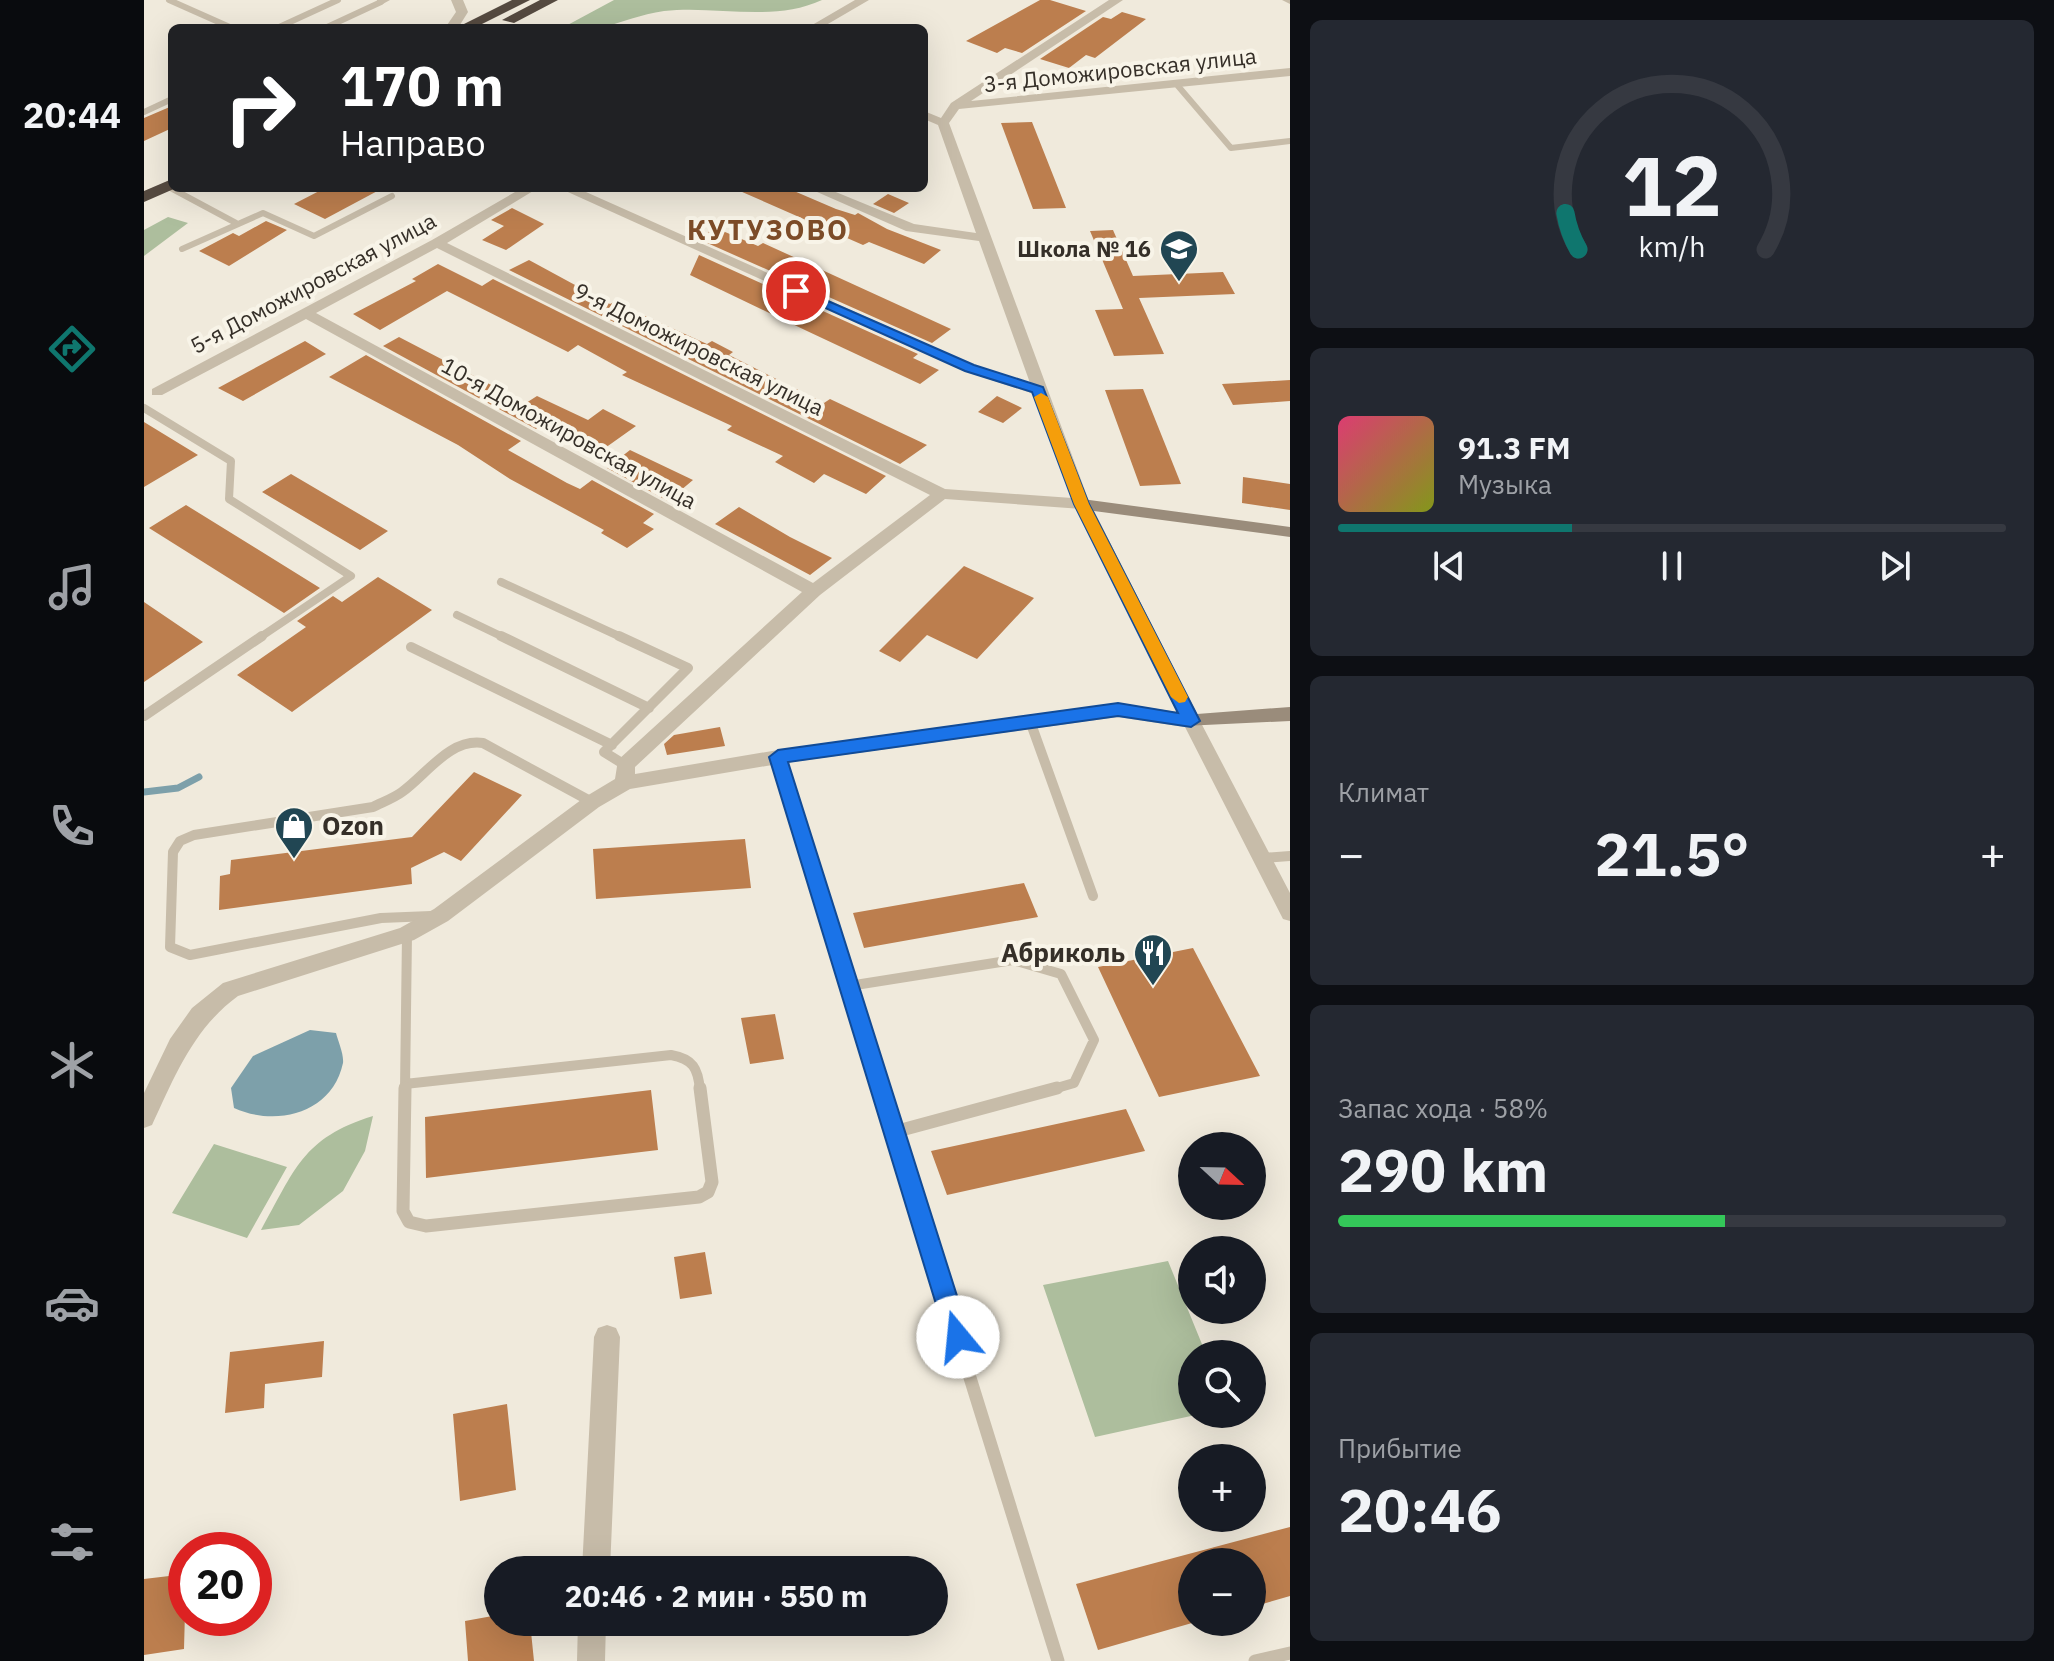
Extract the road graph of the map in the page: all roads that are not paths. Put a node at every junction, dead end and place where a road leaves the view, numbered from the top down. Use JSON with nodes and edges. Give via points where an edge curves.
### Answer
{"nodes":[{"id":1,"x":169,"y":0,"type":"edge"},
{"id":2,"x":338,"y":0,"type":"edge"},
{"id":3,"x":457,"y":0,"type":"edge"},
{"id":4,"x":523,"y":0,"type":"edge"},
{"id":5,"x":551,"y":0,"type":"edge"},
{"id":6,"x":863,"y":0,"type":"edge"},
{"id":7,"x":1117,"y":0,"type":"edge"},
{"id":8,"x":381,"y":1,"type":"edge"},
{"id":9,"x":223,"y":24,"type":"edge"},
{"id":10,"x":286,"y":24,"type":"edge"},
{"id":11,"x":333,"y":24,"type":"edge"},
{"id":12,"x":456,"y":24,"type":"edge"},
{"id":13,"x":472,"y":24,"type":"edge"},
{"id":14,"x":500,"y":24,"type":"edge"},
{"id":15,"x":820,"y":24,"type":"edge"},
{"id":16,"x":1290,"y":72,"type":"edge"},
{"id":17,"x":1178,"y":86,"type":"junction"},
{"id":18,"x":168,"y":101,"type":"edge"},
{"id":19,"x":955,"y":106,"type":"junction"},
{"id":20,"x":144,"y":112,"type":"edge"},
{"id":21,"x":928,"y":117,"type":"edge"},
{"id":22,"x":943,"y":123,"type":"junction"},
{"id":23,"x":1290,"y":141,"type":"edge"},
{"id":24,"x":168,"y":169,"type":"edge"},
{"id":25,"x":144,"y":180,"type":"edge"},
{"id":26,"x":168,"y":185,"type":"edge"},
{"id":27,"x":181,"y":192,"type":"edge"},
{"id":28,"x":524,"y":192,"type":"edge"},
{"id":29,"x":575,"y":192,"type":"edge"},
{"id":30,"x":825,"y":192,"type":"edge"},
{"id":31,"x":392,"y":196,"type":"dead end"},
{"id":32,"x":144,"y":197,"type":"edge"},
{"id":33,"x":236,"y":223,"type":"junction"},
{"id":34,"x":984,"y":238,"type":"junction"},
{"id":35,"x":437,"y":243,"type":"junction"},
{"id":36,"x":182,"y":249,"type":"dead end"},
{"id":37,"x":304,"y":312,"type":"junction"},
{"id":38,"x":1038,"y":390,"type":"junction"},
{"id":39,"x":157,"y":392,"type":"dead end"},
{"id":40,"x":144,"y":408,"type":"edge"},
{"id":41,"x":942,"y":494,"type":"junction"},
{"id":42,"x":1082,"y":504,"type":"junction"},
{"id":43,"x":1290,"y":532,"type":"edge"},
{"id":44,"x":501,"y":582,"type":"dead end"},
{"id":45,"x":814,"y":591,"type":"junction"},
{"id":46,"x":457,"y":615,"type":"dead end"},
{"id":47,"x":411,"y":647,"type":"dead end"},
{"id":48,"x":649,"y":708,"type":"junction"},
{"id":49,"x":1290,"y":714,"type":"edge"},
{"id":50,"x":144,"y":716,"type":"edge"},
{"id":51,"x":1030,"y":721,"type":"junction"},
{"id":52,"x":1191,"y":721,"type":"junction"},
{"id":53,"x":612,"y":745,"type":"junction"},
{"id":54,"x":778,"y":757,"type":"junction"},
{"id":55,"x":625,"y":774,"type":"junction"},
{"id":56,"x":592,"y":802,"type":"junction"},
{"id":57,"x":1290,"y":856,"type":"edge"},
{"id":58,"x":1262,"y":858,"type":"junction"},
{"id":59,"x":1093,"y":896,"type":"dead end"},
{"id":60,"x":1290,"y":913,"type":"edge"},
{"id":61,"x":441,"y":915,"type":"junction"},
{"id":62,"x":407,"y":934,"type":"junction"},
{"id":63,"x":849,"y":986,"type":"junction"},
{"id":64,"x":405,"y":1084,"type":"junction"},
{"id":65,"x":144,"y":1118,"type":"edge"},
{"id":66,"x":894,"y":1132,"type":"junction"},
{"id":67,"x":607,"y":1337,"type":"dead end"},
{"id":68,"x":597,"y":1556,"type":"edge"},
{"id":69,"x":592,"y":1636,"type":"edge"},
{"id":70,"x":1290,"y":1653,"type":"edge"},
{"id":71,"x":591,"y":1661,"type":"edge"},
{"id":72,"x":1058,"y":1661,"type":"edge"},
{"id":73,"x":1255,"y":1661,"type":"edge"}],
"edges":[{"from":1,"to":9,"type":"lane"},
{"from":2,"to":10,"type":"lane"},
{"from":3,"to":12,"type":"street","via":[[462,12]]},
{"from":4,"to":13,"type":"highway"},
{"from":5,"to":14,"type":"highway"},
{"from":6,"to":15,"type":"street"},
{"from":7,"to":19,"type":"street"},
{"from":8,"to":11,"type":"lane"},
{"from":16,"to":17,"type":"street","name":"3-я Доможировская улица"},
{"from":17,"to":19,"type":"street","name":"3-я Доможировская улица"},
{"from":17,"to":23,"type":"lane","via":[[1231,148]]},
{"from":18,"to":20,"type":"lane"},
{"from":19,"to":22,"type":"street"},
{"from":21,"to":22,"type":"street"},
{"from":22,"to":34,"type":"street"},
{"from":24,"to":25,"type":"highway"},
{"from":26,"to":32,"type":"highway"},
{"from":27,"to":33,"type":"lane"},
{"from":28,"to":35,"type":"street","name":"5-я Доможировская улица"},
{"from":29,"to":38,"type":"street","via":[[969,368]]},
{"from":30,"to":34,"type":"street","via":[[911,228]]},
{"from":31,"to":33,"type":"lane","via":[[314,236],[263,213]]},
{"from":33,"to":36,"type":"lane"},
{"from":34,"to":38,"type":"street"},
{"from":35,"to":37,"type":"street","name":"5-я Доможировская улица"},
{"from":35,"to":41,"type":"street","name":"9-я Доможировская улица"},
{"from":37,"to":39,"type":"street","name":"5-я Доможировская улица"},
{"from":37,"to":45,"type":"street","name":"10-я Доможировская улица"},
{"from":38,"to":42,"type":"street"},
{"from":40,"to":50,"type":"lane","via":[[231,461],[229,499],[351,576]]},
{"from":41,"to":42,"type":"street"},
{"from":41,"to":45,"type":"street"},
{"from":42,"to":43,"type":"street"},
{"from":42,"to":52,"type":"street"},
{"from":44,"to":48,"type":"lane","via":[[688,668]]},
{"from":45,"to":55,"type":"street"},
{"from":46,"to":48,"type":"lane"},
{"from":47,"to":53,"type":"lane"},
{"from":48,"to":53,"type":"lane"},
{"from":49,"to":52,"type":"street"},
{"from":51,"to":52,"type":"street","via":[[1118,710]]},
{"from":51,"to":54,"type":"street"},
{"from":51,"to":59,"type":"lane"},
{"from":52,"to":58,"type":"street"},
{"from":53,"to":55,"type":"lane","via":[[604,752]]},
{"from":54,"to":55,"type":"street"},
{"from":54,"to":63,"type":"lane"},
{"from":55,"to":56,"type":"street"},
{"from":56,"to":61,"type":"street"},
{"from":56,"to":61,"type":"lane","via":[[483,743],[469,741],[400,794],[373,807],[194,835],[180,841],[173,852],[170,947],[177,952],[190,955],[381,918]]},
{"from":57,"to":58,"type":"lane"},
{"from":58,"to":60,"type":"street"},
{"from":61,"to":62,"type":"street"},
{"from":62,"to":64,"type":"lane"},
{"from":62,"to":65,"type":"street","via":[[231,989],[208,1003],[190,1024]]},
{"from":63,"to":66,"type":"lane"},
{"from":63,"to":66,"type":"lane","via":[[1013,960],[1061,974],[1094,1040],[1074,1083]]},
{"from":64,"to":64,"type":"lane","via":[[403,1211],[409,1222],[426,1226],[699,1197],[712,1182],[698,1070],[687,1058],[671,1055]]},
{"from":66,"to":72,"type":"lane"},
{"from":67,"to":68,"type":"street"},
{"from":69,"to":71,"type":"street"},
{"from":70,"to":73,"type":"lane"}]}
